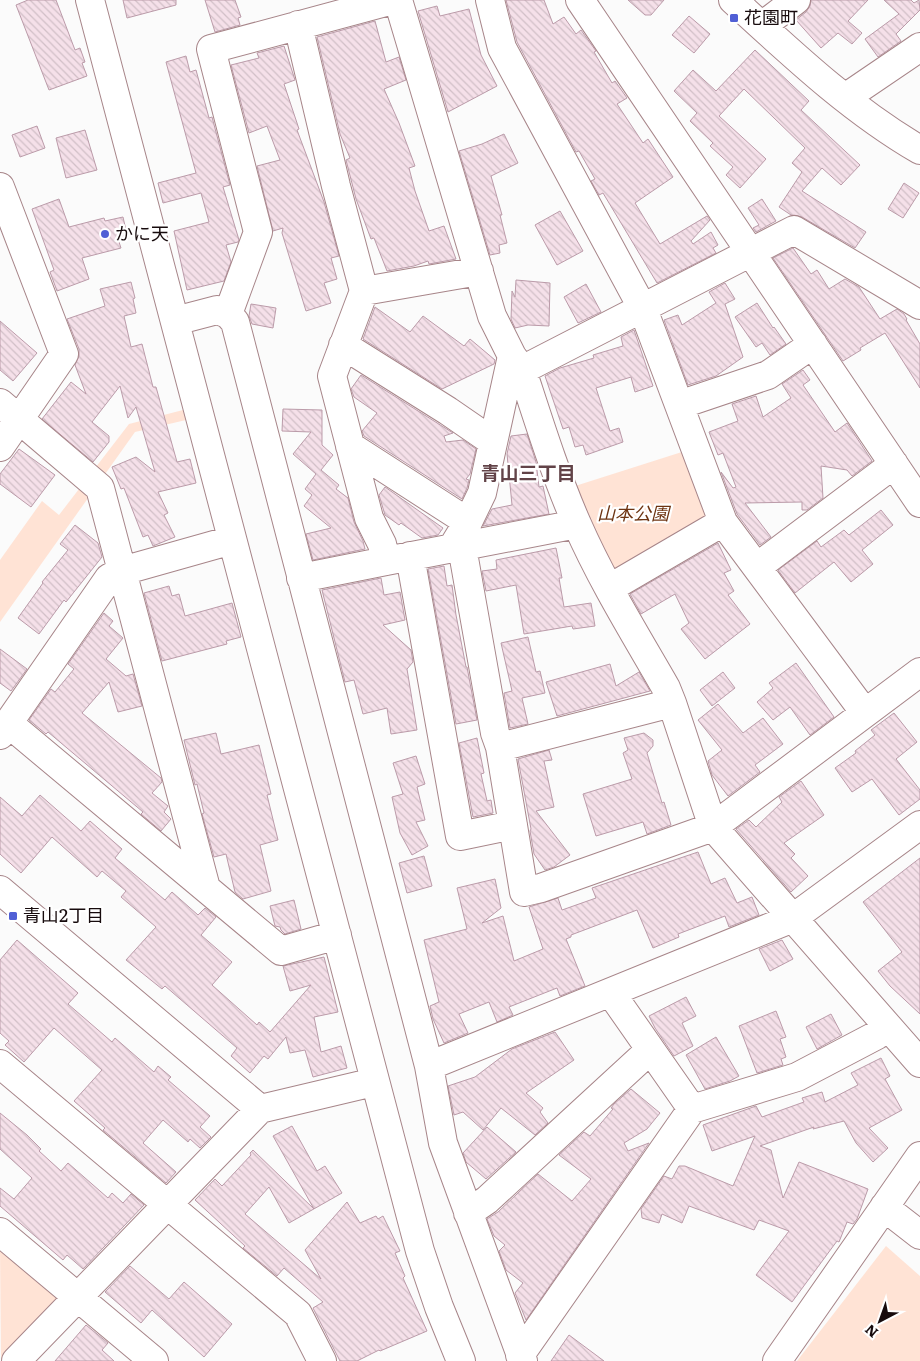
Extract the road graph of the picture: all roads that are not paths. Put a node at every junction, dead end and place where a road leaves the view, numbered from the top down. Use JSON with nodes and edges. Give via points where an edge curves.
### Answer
{"nodes":[{"id":1,"x":90,"y":0,"type":"edge"},
{"id":2,"x":393,"y":0,"type":"edge"},
{"id":3,"x":398,"y":0,"type":"edge"},
{"id":4,"x":490,"y":0,"type":"edge"},
{"id":5,"x":580,"y":0,"type":"edge"},
{"id":6,"x":733,"y":0,"type":"edge"},
{"id":7,"x":796,"y":0,"type":"edge"},
{"id":8,"x":298,"y":25,"type":"junction"},
{"id":9,"x":762,"y":26,"type":"junction"},
{"id":10,"x":920,"y":47,"type":"edge"},
{"id":11,"x":845,"y":98,"type":"junction"},
{"id":12,"x":920,"y":150,"type":"edge"},
{"id":13,"x":0,"y":187,"type":"edge"},
{"id":14,"x":752,"y":253,"type":"junction"},
{"id":15,"x":479,"y":271,"type":"junction"},
{"id":16,"x":364,"y":291,"type":"junction"},
{"id":17,"x":920,"y":305,"type":"edge"},
{"id":18,"x":643,"y":309,"type":"junction"},
{"id":19,"x":228,"y":314,"type":"junction"},
{"id":20,"x":175,"y":321,"type":"junction"},
{"id":21,"x":813,"y":344,"type":"junction"},
{"id":22,"x":344,"y":345,"type":"junction"},
{"id":23,"x":517,"y":363,"type":"junction"},
{"id":24,"x":680,"y":405,"type":"junction"},
{"id":25,"x":10,"y":411,"type":"edge"},
{"id":26,"x":493,"y":442,"type":"junction"},
{"id":27,"x":350,"y":446,"type":"junction"},
{"id":28,"x":0,"y":447,"type":"edge"},
{"id":29,"x":894,"y":464,"type":"junction"},
{"id":30,"x":920,"y":503,"type":"edge"},
{"id":31,"x":723,"y":522,"type":"junction"},
{"id":32,"x":577,"y":524,"type":"junction"},
{"id":33,"x":461,"y":539,"type":"junction"},
{"id":34,"x":232,"y":540,"type":"junction"},
{"id":35,"x":398,"y":558,"type":"junction"},
{"id":36,"x":757,"y":566,"type":"junction"},
{"id":37,"x":122,"y":571,"type":"junction"},
{"id":38,"x":301,"y":578,"type":"junction"},
{"id":39,"x":610,"y":588,"type":"junction"},
{"id":40,"x":920,"y":672,"type":"edge"},
{"id":41,"x":672,"y":703,"type":"junction"},
{"id":42,"x":865,"y":713,"type":"junction"},
{"id":43,"x":4,"y":729,"type":"edge"},
{"id":44,"x":500,"y":747,"type":"junction"},
{"id":45,"x":513,"y":825,"type":"junction"},
{"id":46,"x":920,"y":825,"type":"edge"},
{"id":47,"x":712,"y":827,"type":"junction"},
{"id":48,"x":206,"y":888,"type":"junction"},
{"id":49,"x":0,"y":890,"type":"edge"},
{"id":50,"x":793,"y":918,"type":"junction"},
{"id":51,"x":337,"y":935,"type":"junction"},
{"id":52,"x":611,"y":993,"type":"junction"},
{"id":53,"x":888,"y":1027,"type":"junction"},
{"id":54,"x":650,"y":1050,"type":"junction"},
{"id":55,"x":920,"y":1063,"type":"edge"},
{"id":56,"x":0,"y":1064,"type":"edge"},
{"id":57,"x":429,"y":1066,"type":"junction"},
{"id":58,"x":374,"y":1082,"type":"junction"},
{"id":59,"x":692,"y":1108,"type":"junction"},
{"id":60,"x":260,"y":1109,"type":"junction"},
{"id":61,"x":920,"y":1156,"type":"edge"},
{"id":62,"x":168,"y":1205,"type":"junction"},
{"id":63,"x":884,"y":1207,"type":"junction"},
{"id":64,"x":468,"y":1213,"type":"junction"},
{"id":65,"x":0,"y":1232,"type":"edge"},
{"id":66,"x":920,"y":1235,"type":"edge"},
{"id":67,"x":78,"y":1297,"type":"junction"},
{"id":68,"x":522,"y":1358,"type":"edge"},
{"id":69,"x":16,"y":1361,"type":"edge"},
{"id":70,"x":154,"y":1361,"type":"edge"},
{"id":71,"x":322,"y":1361,"type":"edge"},
{"id":72,"x":461,"y":1361,"type":"edge"},
{"id":73,"x":778,"y":1361,"type":"edge"}],
"edges":[{"from":1,"to":20,"type":"street"},
{"from":2,"to":8,"type":"street"},
{"from":3,"to":15,"type":"street"},
{"from":4,"to":18,"type":"street","via":[[502,48]]},
{"from":5,"to":14,"type":"street"},
{"from":6,"to":9,"type":"street"},
{"from":7,"to":9,"type":"street"},
{"from":8,"to":16,"type":"street"},
{"from":8,"to":19,"type":"street","via":[[211,49],[258,232]]},
{"from":9,"to":11,"type":"street"},
{"from":10,"to":11,"type":"street"},
{"from":11,"to":12,"type":"street"},
{"from":13,"to":25,"type":"street","via":[[64,354]]},
{"from":14,"to":17,"type":"street","via":[[794,230]]},
{"from":14,"to":18,"type":"street"},
{"from":14,"to":21,"type":"street"},
{"from":15,"to":16,"type":"street"},
{"from":15,"to":23,"type":"street","via":[[492,316]]},
{"from":16,"to":22,"type":"street"},
{"from":18,"to":23,"type":"street"},
{"from":18,"to":24,"type":"street"},
{"from":19,"to":20,"type":"street","via":[[217,310]]},
{"from":19,"to":38,"type":"street","via":[[235,322]]},
{"from":20,"to":34,"type":"street"},
{"from":21,"to":24,"type":"street","via":[[768,375]]},
{"from":21,"to":29,"type":"street"},
{"from":22,"to":26,"type":"street"},
{"from":22,"to":27,"type":"street","via":[[332,376]]},
{"from":23,"to":26,"type":"street"},
{"from":23,"to":32,"type":"street"},
{"from":24,"to":31,"type":"street"},
{"from":25,"to":28,"type":"street"},
{"from":25,"to":37,"type":"street","via":[[100,488]]},
{"from":26,"to":33,"type":"street","via":[[482,493]]},
{"from":27,"to":33,"type":"street"},
{"from":27,"to":35,"type":"street","via":[[369,518],[382,544]]},
{"from":29,"to":30,"type":"street"},
{"from":29,"to":36,"type":"street"},
{"from":31,"to":36,"type":"street"},
{"from":31,"to":39,"type":"street"},
{"from":32,"to":33,"type":"street"},
{"from":32,"to":39,"type":"street"},
{"from":33,"to":35,"type":"street"},
{"from":33,"to":44,"type":"street"},
{"from":34,"to":37,"type":"street"},
{"from":34,"to":51,"type":"street"},
{"from":35,"to":38,"type":"street"},
{"from":35,"to":45,"type":"street","via":[[460,836]]},
{"from":36,"to":42,"type":"street"},
{"from":37,"to":43,"type":"street","via":[[109,578]]},
{"from":37,"to":48,"type":"street"},
{"from":38,"to":57,"type":"street"},
{"from":39,"to":41,"type":"street"},
{"from":40,"to":42,"type":"street"},
{"from":41,"to":44,"type":"street"},
{"from":41,"to":47,"type":"street"},
{"from":42,"to":47,"type":"street"},
{"from":43,"to":48,"type":"street"},
{"from":44,"to":45,"type":"street"},
{"from":45,"to":47,"type":"street","via":[[524,892]]},
{"from":46,"to":50,"type":"street"},
{"from":47,"to":50,"type":"street"},
{"from":48,"to":51,"type":"street","via":[[281,951]]},
{"from":49,"to":60,"type":"street"},
{"from":50,"to":52,"type":"street"},
{"from":50,"to":53,"type":"street"},
{"from":51,"to":58,"type":"street"},
{"from":52,"to":54,"type":"street"},
{"from":52,"to":57,"type":"street"},
{"from":53,"to":55,"type":"street"},
{"from":53,"to":59,"type":"street","via":[[797,1078]]},
{"from":54,"to":59,"type":"street"},
{"from":54,"to":64,"type":"street","via":[[487,1200]]},
{"from":56,"to":62,"type":"street"},
{"from":57,"to":64,"type":"street","via":[[443,1143]]},
{"from":58,"to":60,"type":"street"},
{"from":58,"to":72,"type":"street","via":[[420,1251]]},
{"from":59,"to":68,"type":"street"},
{"from":60,"to":62,"type":"street"},
{"from":61,"to":63,"type":"street"},
{"from":62,"to":67,"type":"street"},
{"from":62,"to":71,"type":"street","via":[[298,1314]]},
{"from":63,"to":66,"type":"street"},
{"from":63,"to":73,"type":"street"},
{"from":64,"to":68,"type":"street"},
{"from":65,"to":67,"type":"street"},
{"from":67,"to":69,"type":"street"},
{"from":67,"to":70,"type":"street"}]}
